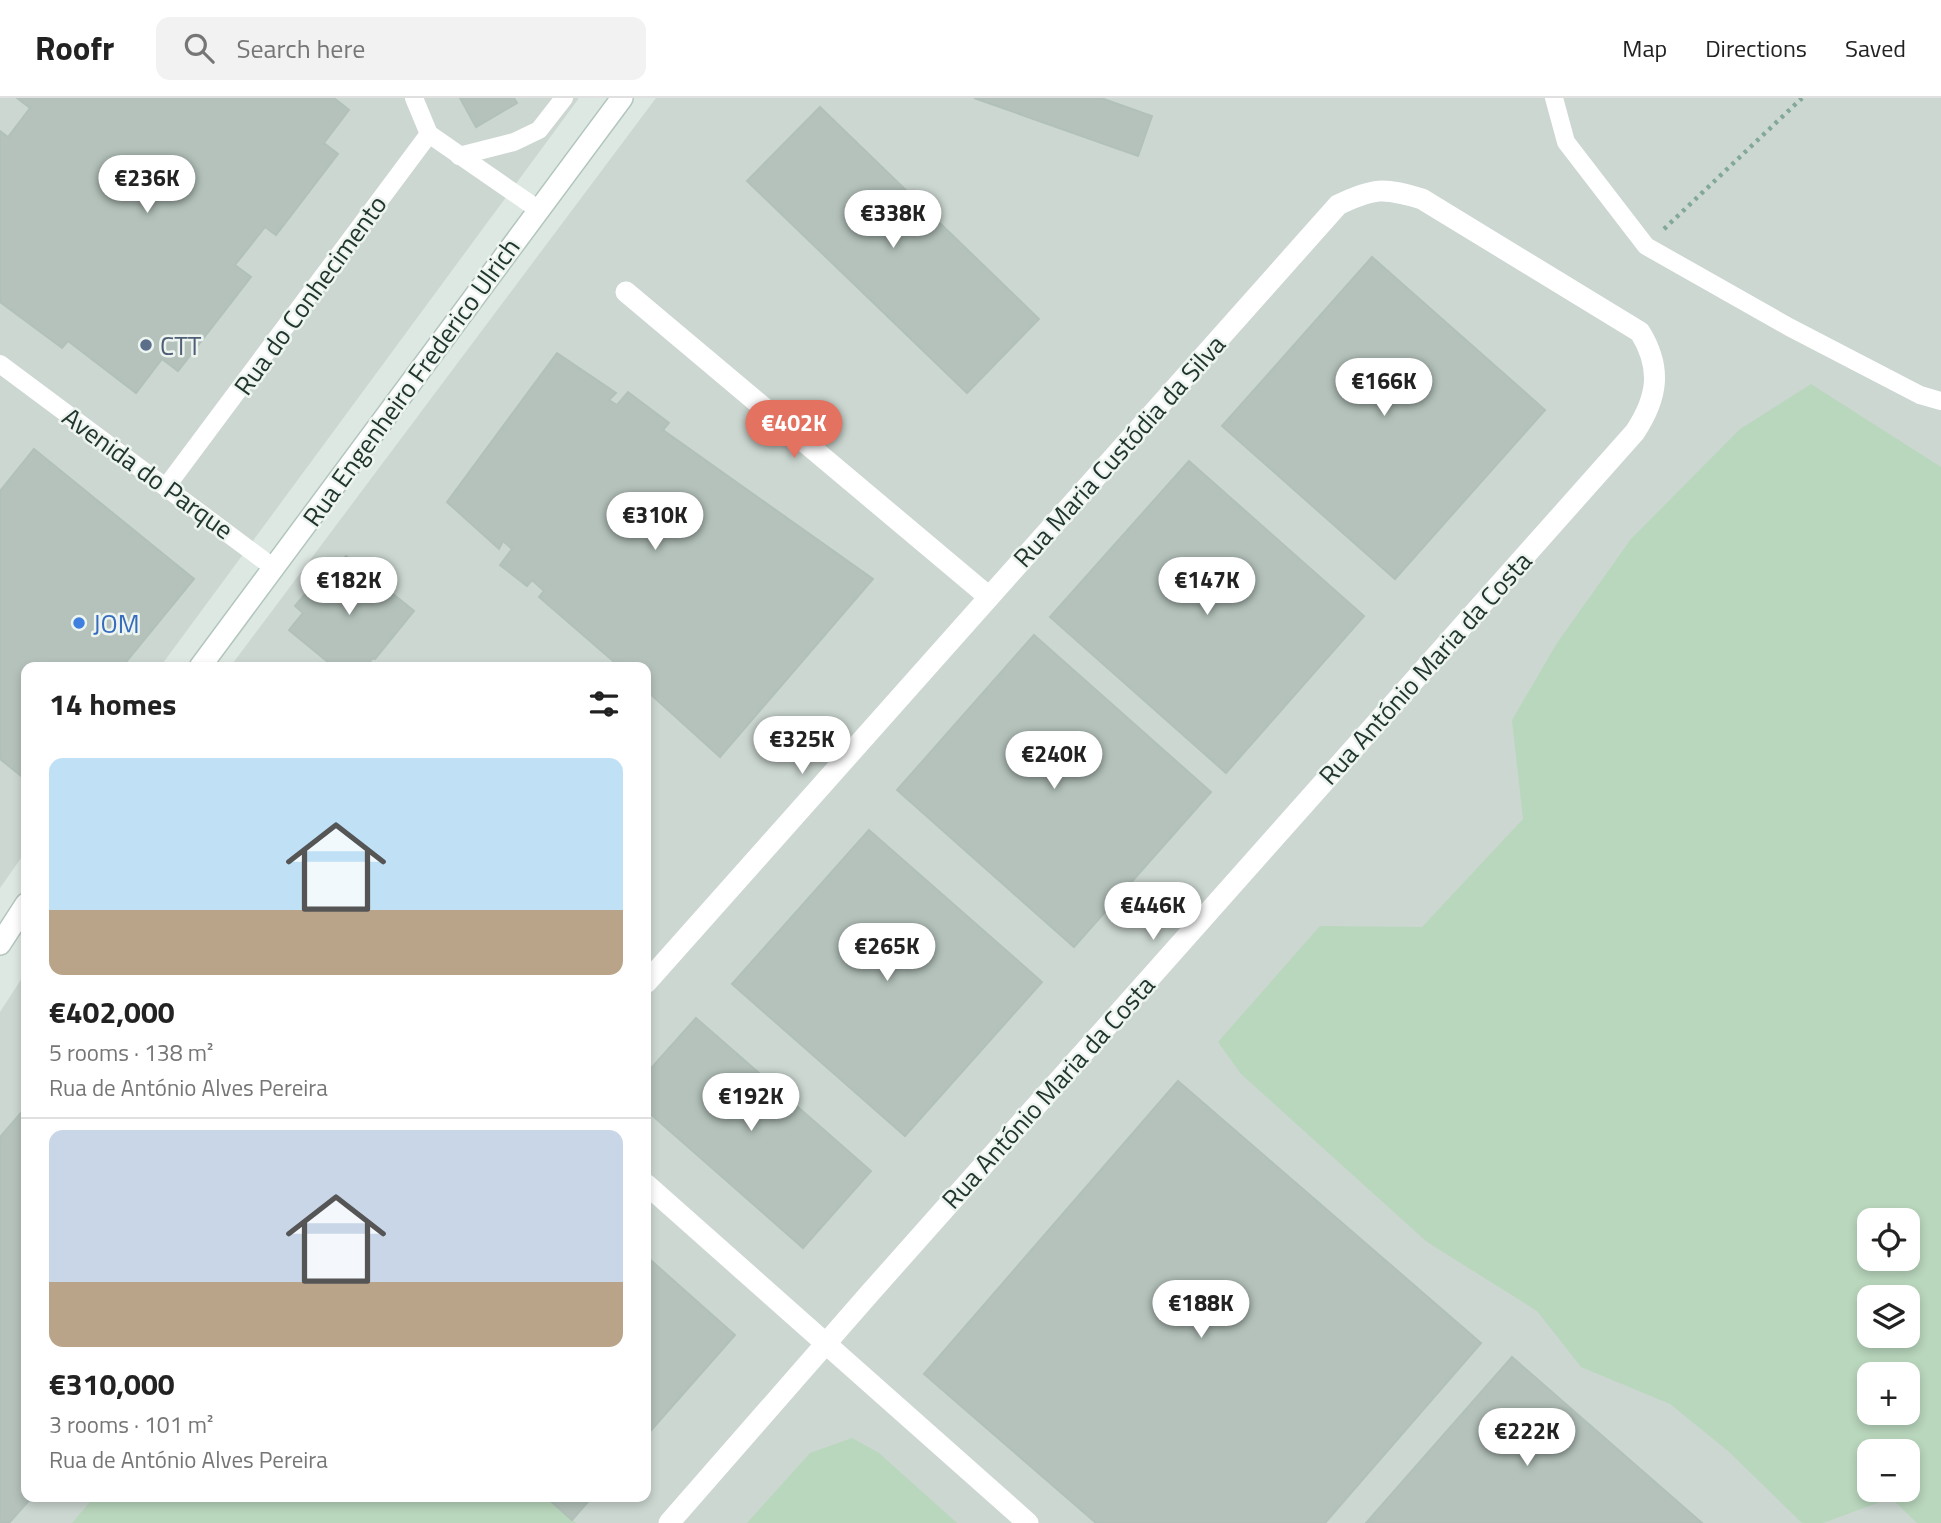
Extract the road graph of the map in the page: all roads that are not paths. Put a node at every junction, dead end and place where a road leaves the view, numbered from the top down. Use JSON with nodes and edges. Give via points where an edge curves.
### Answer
{"nodes":[{"id":1,"x":414,"y":98,"type":"edge"},
{"id":2,"x":564,"y":98,"type":"edge"},
{"id":3,"x":622,"y":98,"type":"edge"},
{"id":4,"x":1554,"y":98,"type":"edge"},
{"id":5,"x":429,"y":134,"type":"junction"},
{"id":6,"x":459,"y":156,"type":"junction"},
{"id":7,"x":539,"y":210,"type":"junction"},
{"id":8,"x":626,"y":292,"type":"dead end"},
{"id":9,"x":0,"y":364,"type":"edge"},
{"id":10,"x":1655,"y":368,"type":"joint"},
{"id":11,"x":20,"y":380,"type":"junction"},
{"id":12,"x":0,"y":382,"type":"edge"},
{"id":13,"x":1941,"y":401,"type":"edge"},
{"id":14,"x":166,"y":487,"type":"junction"},
{"id":15,"x":274,"y":568,"type":"junction"},
{"id":16,"x":989,"y":597,"type":"junction"},
{"id":17,"x":204,"y":662,"type":"edge"},
{"id":18,"x":21,"y":912,"type":"edge"},
{"id":19,"x":0,"y":944,"type":"edge"},
{"id":20,"x":651,"y":977,"type":"edge"},
{"id":21,"x":651,"y":1188,"type":"edge"},
{"id":22,"x":825,"y":1344,"type":"junction"},
{"id":23,"x":669,"y":1523,"type":"edge"},
{"id":24,"x":1028,"y":1523,"type":"edge"}],
"edges":[{"from":1,"to":5,"type":"lane"},
{"from":2,"to":6,"type":"lane","via":[[539,130],[514,142]]},
{"from":3,"to":7,"type":"street","name":"Rua Engenheiro Frederico Ulrich"},
{"from":4,"to":13,"type":"lane","via":[[1566,142],[1646,246],[1789,327],[1920,395]]},
{"from":5,"to":6,"type":"lane"},
{"from":5,"to":14,"type":"lane","name":"Rua do Conhecimento"},
{"from":6,"to":7,"type":"lane"},
{"from":7,"to":15,"type":"street","name":"Rua Engenheiro Frederico Ulrich"},
{"from":8,"to":16,"type":"street"},
{"from":9,"to":11,"type":"lane","name":"Avenida do Parque"},
{"from":10,"to":16,"type":"street","name":"Rua Maria Custódia da Silva","via":[[1640,332],[1434,206],[1397,191],[1365,192],[1338,205],[1320,224]]},
{"from":10,"to":22,"type":"street","name":"Rua António Maria da Costa","via":[[1654,393],[1635,432]]},
{"from":11,"to":12,"type":"lane"},
{"from":11,"to":14,"type":"lane","name":"Avenida do Parque"},
{"from":14,"to":15,"type":"lane","name":"Avenida do Parque"},
{"from":15,"to":17,"type":"street","name":"Rua Engenheiro Frederico Ulrich"},
{"from":16,"to":20,"type":"street","name":"Rua Maria Custódia da Silva"},
{"from":18,"to":19,"type":"street"},
{"from":21,"to":22,"type":"street"},
{"from":22,"to":23,"type":"street","name":"Rua António Maria da Costa"},
{"from":22,"to":24,"type":"street"}]}
